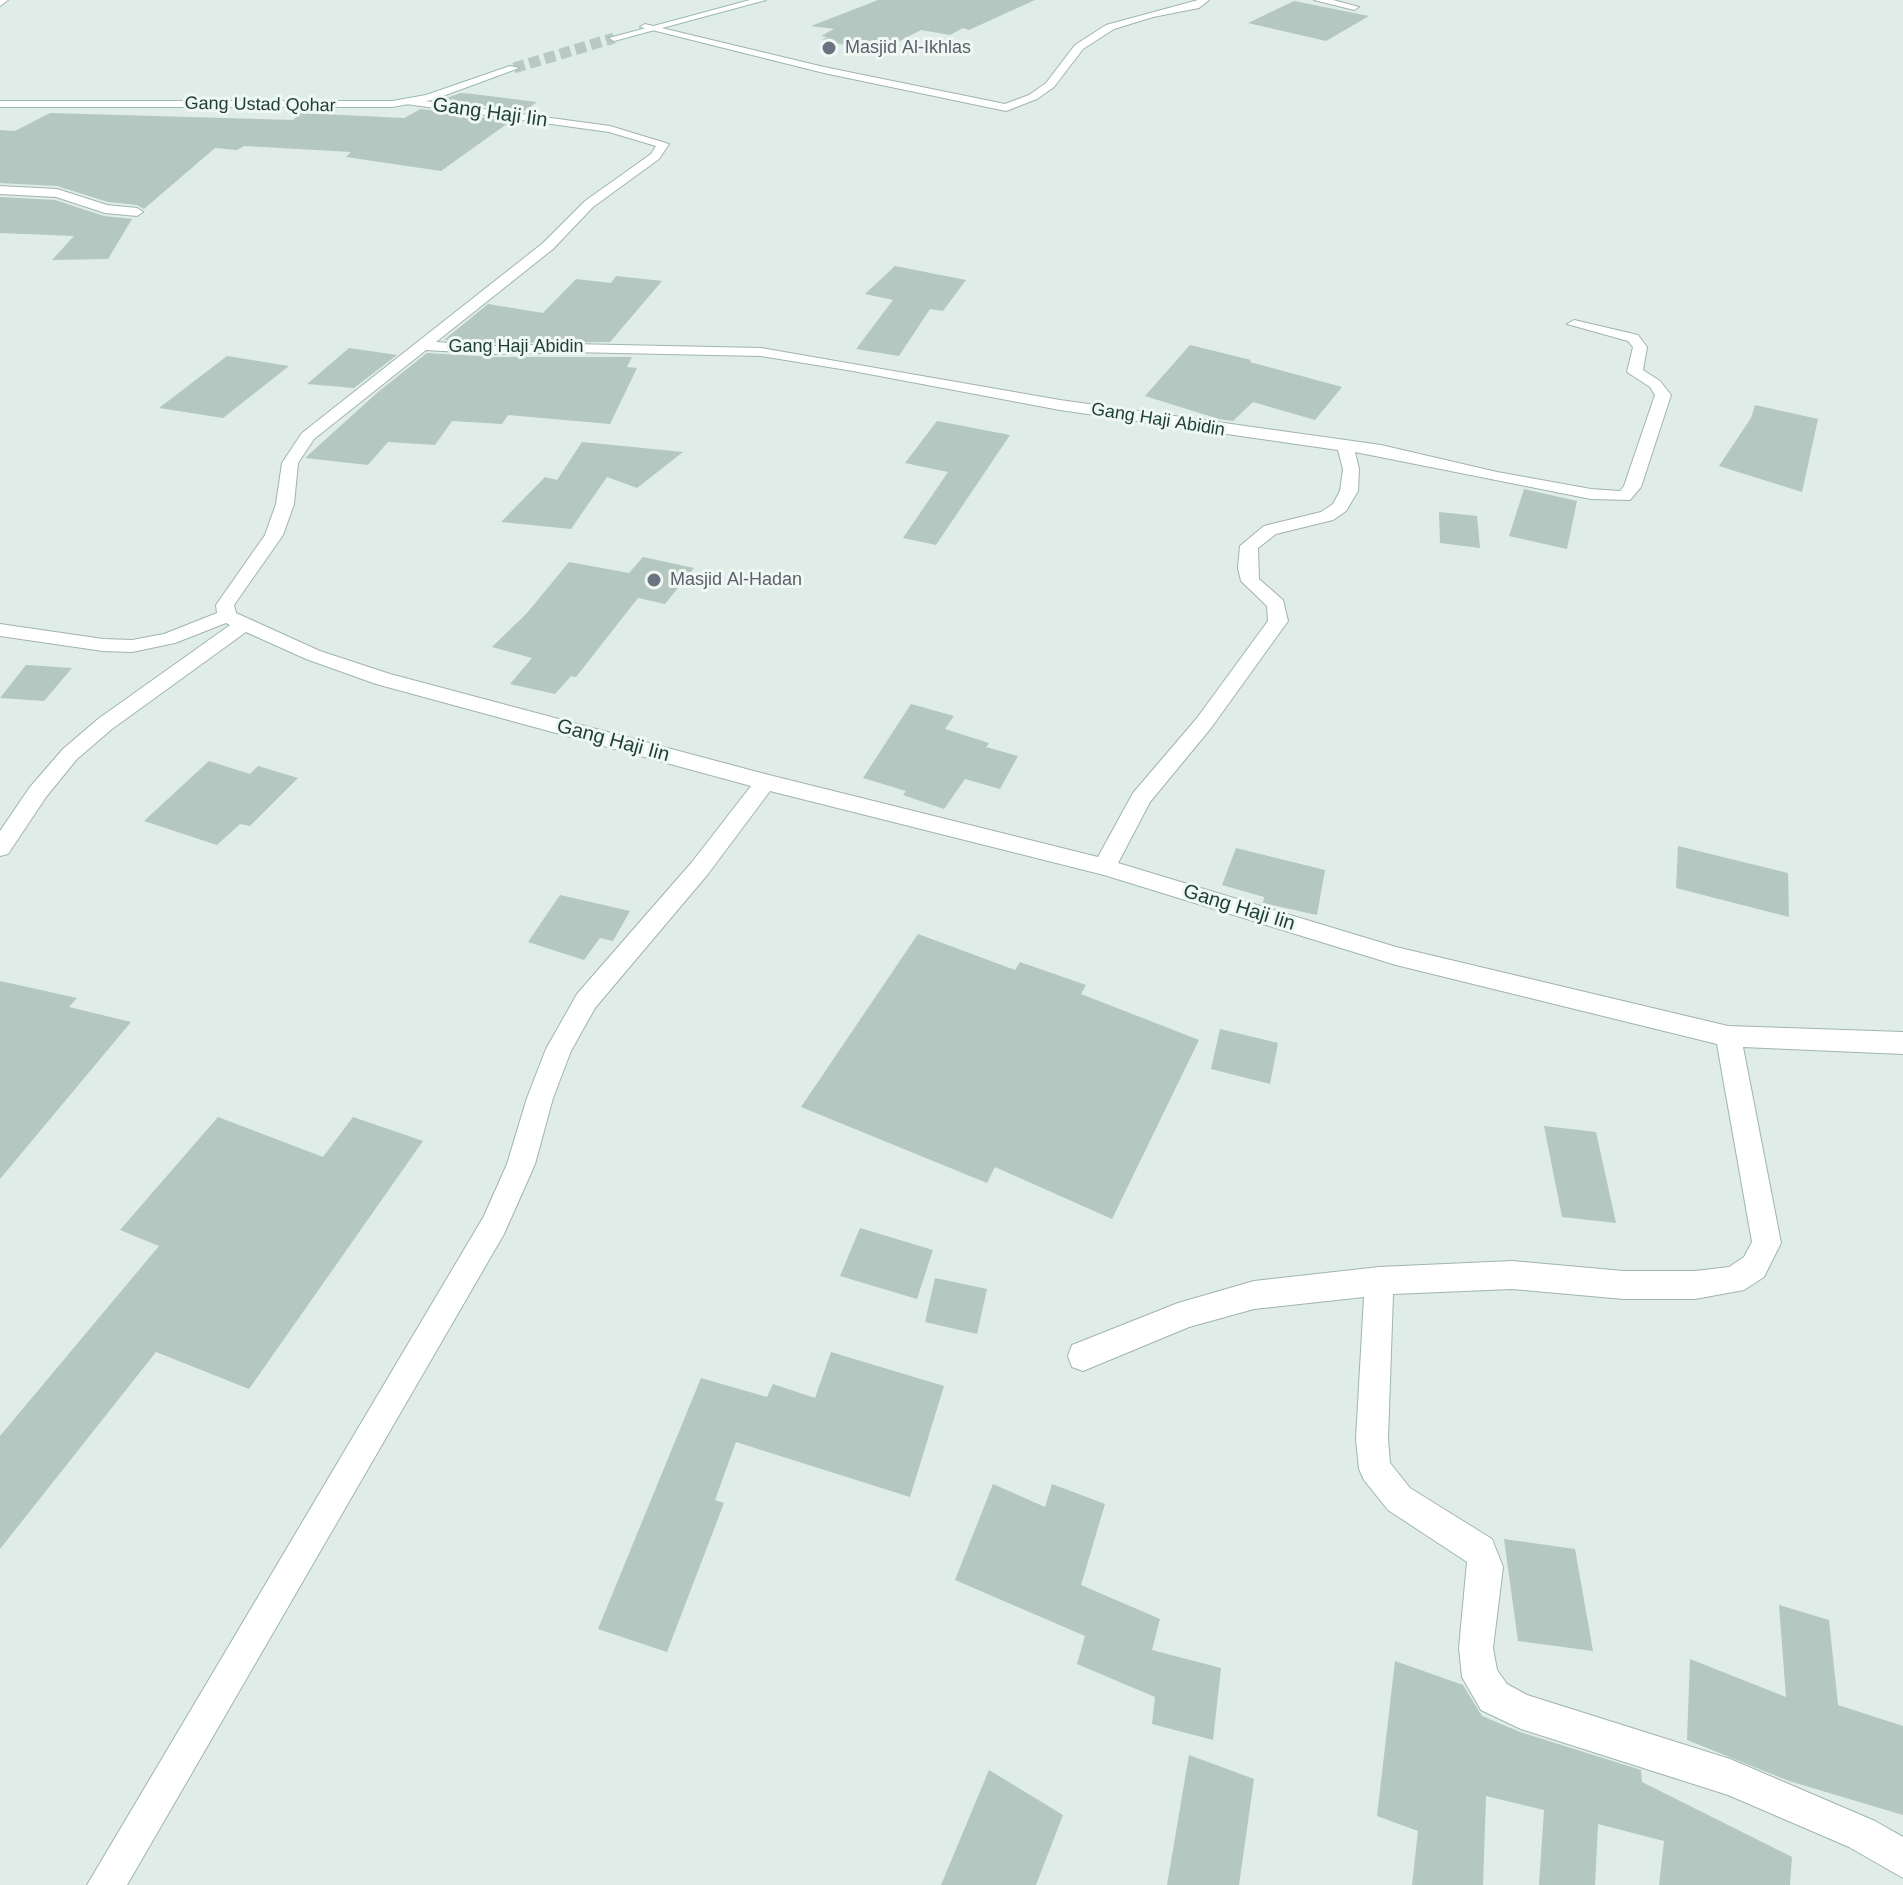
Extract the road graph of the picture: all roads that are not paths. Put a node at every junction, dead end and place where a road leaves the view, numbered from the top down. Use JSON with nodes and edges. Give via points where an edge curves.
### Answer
{"nodes":[{"id":1,"x":761,"y":0,"type":"edge"},
{"id":2,"x":1204,"y":0,"type":"edge"},
{"id":3,"x":1319,"y":0,"type":"edge"},
{"id":4,"x":1354,"y":7,"type":"dead end"},
{"id":5,"x":645,"y":27,"type":"junction"},
{"id":6,"x":614,"y":38,"type":"tunnel mouth"},
{"id":7,"x":514,"y":68,"type":"tunnel mouth"},
{"id":8,"x":410,"y":102,"type":"junction"},
{"id":9,"x":0,"y":104,"type":"edge"},
{"id":10,"x":0,"y":190,"type":"edge"},
{"id":11,"x":137,"y":212,"type":"dead end"},
{"id":12,"x":1574,"y":324,"type":"dead end"},
{"id":13,"x":420,"y":345,"type":"junction"},
{"id":14,"x":1345,"y":446,"type":"junction"},
{"id":15,"x":236,"y":620,"type":"junction"},
{"id":16,"x":0,"y":630,"type":"edge"},
{"id":17,"x":765,"y":782,"type":"junction"},
{"id":18,"x":0,"y":848,"type":"edge"},
{"id":19,"x":1104,"y":867,"type":"junction"},
{"id":20,"x":1728,"y":1036,"type":"junction"},
{"id":21,"x":1903,"y":1043,"type":"edge"},
{"id":22,"x":1379,"y":1281,"type":"junction"},
{"id":23,"x":1083,"y":1356,"type":"dead end"},
{"id":24,"x":1903,"y":1859,"type":"edge"},
{"id":25,"x":106,"y":1885,"type":"edge"}],
"edges":[{"from":1,"to":5,"type":"street"},
{"from":2,"to":5,"type":"street","via":[[1110,27],[1079,47],[1050,85],[1006,108]]},
{"from":3,"to":4,"type":"street"},
{"from":5,"to":6,"type":"street"},
{"from":7,"to":8,"type":"street","name":"Gang Ustad Qohar"},
{"from":8,"to":9,"type":"street","name":"Gang Ustad Qohar"},
{"from":8,"to":13,"type":"street","name":"Gang Haji Iin","via":[[610,129],[663,144],[655,156],[589,204],[548,246]]},
{"from":10,"to":11,"type":"street","via":[[57,193],[105,209]]},
{"from":12,"to":14,"type":"street","name":"Gang Haji Abidin","via":[[1633,338],[1640,347],[1635,372],[1663,395],[1632,487],[1624,496]]},
{"from":13,"to":14,"type":"street","name":"Gang Haji Abidin","via":[[761,352],[1060,405]]},
{"from":13,"to":15,"type":"street","name":"Gang Haji Iin","via":[[308,436],[290,463],[285,504],[274,535],[225,605]]},
{"from":14,"to":19,"type":"street","via":[[1351,469],[1349,491],[1340,507],[1327,516],[1270,530],[1249,546],[1250,581],[1276,604],[1278,621],[1141,798]]},
{"from":15,"to":16,"type":"street","via":[[132,646]]},
{"from":15,"to":17,"type":"street","name":"Gang Haji Iin","via":[[383,679]]},
{"from":15,"to":18,"type":"street","via":[[70,754]]},
{"from":17,"to":19,"type":"street","name":"Gang Haji Iin"},
{"from":17,"to":25,"type":"street","via":[[700,868],[586,1001],[559,1049],[521,1164],[494,1225]]},
{"from":19,"to":20,"type":"street","name":"Gang Haji Iin","via":[[1396,956]]},
{"from":20,"to":21,"type":"street","name":"Gang Haji Iin"},
{"from":20,"to":22,"type":"street","via":[[1767,1243],[1754,1267],[1734,1280],[1695,1285],[1512,1275]]},
{"from":22,"to":23,"type":"street","via":[[1254,1295],[1188,1313]]},
{"from":22,"to":24,"type":"street","via":[[1375,1469],[1399,1499],[1480,1551],[1486,1567],[1476,1648],[1480,1677],[1494,1697],[1521,1711],[1730,1777],[1862,1834]]}]}
